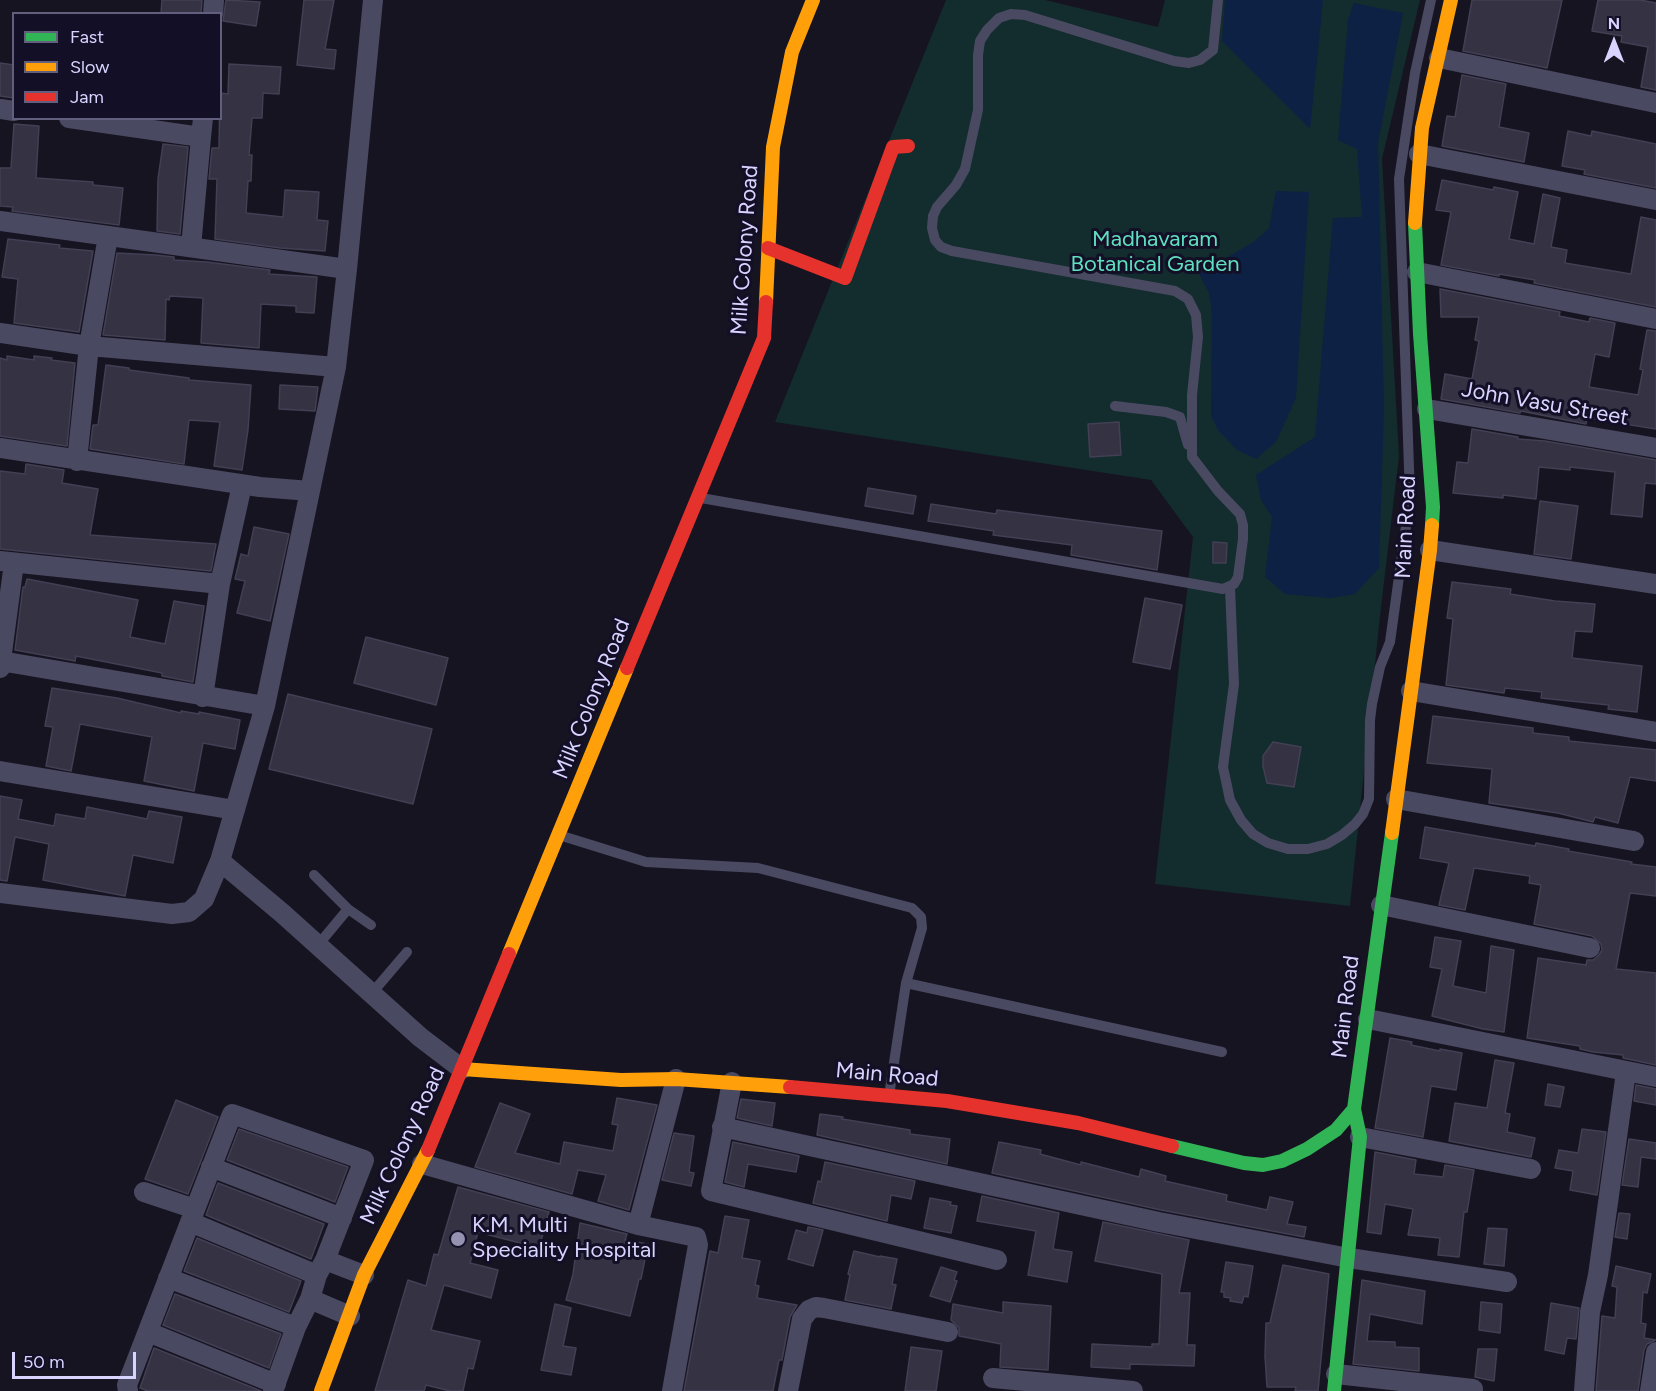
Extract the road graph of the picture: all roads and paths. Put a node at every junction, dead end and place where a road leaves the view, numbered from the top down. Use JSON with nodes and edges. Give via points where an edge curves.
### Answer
{"nodes":[{"id":1,"x":373,"y":0,"type":"edge"},
{"id":2,"x":813,"y":0,"type":"edge"},
{"id":3,"x":1218,"y":0,"type":"edge"},
{"id":4,"x":1431,"y":0,"type":"edge"},
{"id":5,"x":1451,"y":0,"type":"edge"},
{"id":6,"x":1439,"y":58,"type":"junction"},
{"id":7,"x":1656,"y":103,"type":"edge"},
{"id":8,"x":96,"y":120,"type":"edge"},
{"id":9,"x":202,"y":128,"type":"edge"},
{"id":10,"x":908,"y":146,"type":"dead end"},
{"id":11,"x":1419,"y":154,"type":"junction"},
{"id":12,"x":1656,"y":200,"type":"edge"},
{"id":13,"x":0,"y":221,"type":"edge"},
{"id":14,"x":108,"y":236,"type":"junction"},
{"id":15,"x":191,"y":247,"type":"junction"},
{"id":16,"x":768,"y":248,"type":"junction"},
{"id":17,"x":346,"y":268,"type":"junction"},
{"id":18,"x":1417,"y":272,"type":"junction"},
{"id":19,"x":1656,"y":319,"type":"edge"},
{"id":20,"x":0,"y":333,"type":"edge"},
{"id":21,"x":89,"y":346,"type":"junction"},
{"id":22,"x":336,"y":367,"type":"junction"},
{"id":23,"x":1115,"y":406,"type":"dead end"},
{"id":24,"x":1427,"y":409,"type":"junction"},
{"id":25,"x":0,"y":448,"type":"edge"},
{"id":26,"x":1656,"y":448,"type":"edge"},
{"id":27,"x":1192,"y":457,"type":"junction"},
{"id":28,"x":77,"y":461,"type":"junction"},
{"id":29,"x":242,"y":484,"type":"junction"},
{"id":30,"x":310,"y":491,"type":"junction"},
{"id":31,"x":698,"y":497,"type":"junction"},
{"id":32,"x":1430,"y":550,"type":"junction"},
{"id":33,"x":7,"y":562,"type":"edge"},
{"id":34,"x":220,"y":584,"type":"junction"},
{"id":35,"x":1656,"y":584,"type":"edge"},
{"id":36,"x":1230,"y":587,"type":"junction"},
{"id":37,"x":0,"y":665,"type":"edge"},
{"id":38,"x":1411,"y":691,"type":"junction"},
{"id":39,"x":203,"y":697,"type":"junction"},
{"id":40,"x":265,"y":706,"type":"junction"},
{"id":41,"x":1656,"y":732,"type":"edge"},
{"id":42,"x":0,"y":771,"type":"edge"},
{"id":43,"x":1396,"y":799,"type":"junction"},
{"id":44,"x":235,"y":810,"type":"junction"},
{"id":45,"x":559,"y":835,"type":"junction"},
{"id":46,"x":1634,"y":841,"type":"dead end"},
{"id":47,"x":220,"y":861,"type":"junction"},
{"id":48,"x":315,"y":875,"type":"dead end"},
{"id":49,"x":0,"y":893,"type":"edge"},
{"id":50,"x":1381,"y":905,"type":"junction"},
{"id":51,"x":348,"y":909,"type":"junction"},
{"id":52,"x":371,"y":925,"type":"dead end"},
{"id":53,"x":318,"y":945,"type":"junction"},
{"id":54,"x":1590,"y":948,"type":"dead end"},
{"id":55,"x":407,"y":951,"type":"dead end"},
{"id":56,"x":906,"y":983,"type":"junction"},
{"id":57,"x":372,"y":993,"type":"junction"},
{"id":58,"x":1368,"y":1019,"type":"junction"},
{"id":59,"x":1222,"y":1052,"type":"dead end"},
{"id":60,"x":462,"y":1069,"type":"junction"},
{"id":61,"x":1626,"y":1071,"type":"junction"},
{"id":62,"x":1656,"y":1077,"type":"edge"},
{"id":63,"x":676,"y":1079,"type":"junction"},
{"id":64,"x":732,"y":1082,"type":"junction"},
{"id":65,"x":889,"y":1096,"type":"junction"},
{"id":66,"x":1354,"y":1110,"type":"junction"},
{"id":67,"x":722,"y":1127,"type":"junction"},
{"id":68,"x":1360,"y":1137,"type":"junction"},
{"id":69,"x":422,"y":1164,"type":"junction"},
{"id":70,"x":211,"y":1167,"type":"junction"},
{"id":71,"x":1531,"y":1169,"type":"dead end"},
{"id":72,"x":144,"y":1192,"type":"dead end"},
{"id":73,"x":192,"y":1216,"type":"junction"},
{"id":74,"x":342,"y":1218,"type":"junction"},
{"id":75,"x":638,"y":1225,"type":"junction"},
{"id":76,"x":1349,"y":1258,"type":"junction"},
{"id":77,"x":997,"y":1260,"type":"dead end"},
{"id":78,"x":321,"y":1267,"type":"junction"},
{"id":79,"x":364,"y":1275,"type":"junction"},
{"id":80,"x":168,"y":1278,"type":"junction"},
{"id":81,"x":1507,"y":1282,"type":"dead end"},
{"id":82,"x":310,"y":1299,"type":"junction"},
{"id":83,"x":350,"y":1316,"type":"junction"},
{"id":84,"x":296,"y":1327,"type":"junction"},
{"id":85,"x":148,"y":1332,"type":"junction"},
{"id":86,"x":948,"y":1332,"type":"dead end"},
{"id":87,"x":1656,"y":1352,"type":"edge"},
{"id":88,"x":993,"y":1378,"type":"dead end"},
{"id":89,"x":1335,"y":1383,"type":"edge"},
{"id":90,"x":274,"y":1388,"type":"edge"},
{"id":91,"x":1473,"y":1389,"type":"dead end"},
{"id":92,"x":128,"y":1391,"type":"edge"},
{"id":93,"x":321,"y":1391,"type":"edge"},
{"id":94,"x":672,"y":1391,"type":"edge"},
{"id":95,"x":788,"y":1391,"type":"edge"},
{"id":96,"x":1133,"y":1391,"type":"edge"},
{"id":97,"x":1584,"y":1391,"type":"edge"},
{"id":98,"x":1650,"y":1391,"type":"edge"}],
"edges":[{"from":1,"to":17,"type":"street"},
{"from":2,"to":16,"type":"street","name":"Milk Colony Road","via":[[792,52],[773,147]]},
{"from":3,"to":27,"type":"lane","via":[[1213,50],[1189,63],[1025,15],[999,18],[980,42],[978,110],[965,169],[938,207],[932,228],[935,240],[952,251],[1175,291],[1188,299],[1196,315],[1198,337],[1192,395]]},
{"from":4,"to":36,"type":"lane","via":[[1399,179],[1410,497],[1390,642],[1372,704],[1369,799],[1355,824],[1327,844],[1288,849],[1268,843],[1253,834],[1230,800],[1223,767],[1234,684]]},
{"from":5,"to":6,"type":"street","name":"Main Road"},
{"from":6,"to":7,"type":"street"},
{"from":6,"to":11,"type":"street","name":"Main Road"},
{"from":8,"to":9,"type":"street"},
{"from":9,"to":15,"type":"street"},
{"from":10,"to":16,"type":"street","via":[[894,147],[845,278]]},
{"from":11,"to":12,"type":"street"},
{"from":11,"to":18,"type":"street","name":"Main Road"},
{"from":13,"to":14,"type":"street"},
{"from":14,"to":15,"type":"street"},
{"from":14,"to":21,"type":"street"},
{"from":15,"to":17,"type":"street"},
{"from":16,"to":31,"type":"street","name":"Milk Colony Road","via":[[764,338]]},
{"from":17,"to":22,"type":"street"},
{"from":18,"to":19,"type":"street"},
{"from":18,"to":24,"type":"street","name":"Main Road"},
{"from":20,"to":21,"type":"street"},
{"from":21,"to":22,"type":"street"},
{"from":21,"to":28,"type":"street"},
{"from":22,"to":30,"type":"street"},
{"from":23,"to":27,"type":"lane","via":[[1180,417]]},
{"from":24,"to":26,"type":"street","name":"John Vasu Street"},
{"from":24,"to":32,"type":"street","name":"Main Road","via":[[1433,507]]},
{"from":25,"to":28,"type":"street"},
{"from":27,"to":36,"type":"lane","via":[[1239,514],[1243,525],[1238,577]]},
{"from":28,"to":29,"type":"street"},
{"from":29,"to":30,"type":"street"},
{"from":29,"to":34,"type":"street"},
{"from":30,"to":40,"type":"street"},
{"from":31,"to":36,"type":"lane","via":[[1222,589]]},
{"from":31,"to":45,"type":"street","name":"Milk Colony Road"},
{"from":32,"to":35,"type":"street"},
{"from":32,"to":38,"type":"street","name":"Main Road"},
{"from":33,"to":34,"type":"street"},
{"from":33,"to":37,"type":"street"},
{"from":34,"to":39,"type":"street"},
{"from":37,"to":39,"type":"street"},
{"from":38,"to":41,"type":"street"},
{"from":38,"to":43,"type":"street","name":"Main Road"},
{"from":39,"to":40,"type":"street"},
{"from":40,"to":44,"type":"street"},
{"from":42,"to":44,"type":"street"},
{"from":43,"to":46,"type":"street"},
{"from":43,"to":50,"type":"street","name":"Main Road"},
{"from":44,"to":47,"type":"street"},
{"from":45,"to":56,"type":"lane","via":[[646,862],[776,871],[912,908],[921,917],[922,928]]},
{"from":45,"to":60,"type":"street","name":"Milk Colony Road"},
{"from":47,"to":49,"type":"street","via":[[204,899],[189,912],[172,914]]},
{"from":47,"to":53,"type":"street"},
{"from":48,"to":51,"type":"lane"},
{"from":50,"to":54,"type":"street"},
{"from":50,"to":58,"type":"street","name":"Main Road"},
{"from":51,"to":52,"type":"lane"},
{"from":51,"to":53,"type":"lane"},
{"from":53,"to":57,"type":"street"},
{"from":55,"to":57,"type":"lane"},
{"from":56,"to":59,"type":"lane"},
{"from":56,"to":65,"type":"lane"},
{"from":57,"to":60,"type":"street"},
{"from":58,"to":61,"type":"street"},
{"from":58,"to":66,"type":"street","name":"Main Road"},
{"from":60,"to":63,"type":"street","name":"Main Road","via":[[621,1080]]},
{"from":60,"to":69,"type":"street","name":"Milk Colony Road"},
{"from":61,"to":62,"type":"street"},
{"from":61,"to":97,"type":"street","via":[[1590,1312]]},
{"from":63,"to":64,"type":"street","name":"Main Road"},
{"from":63,"to":75,"type":"street"},
{"from":64,"to":65,"type":"street","name":"Main Road"},
{"from":64,"to":67,"type":"street"},
{"from":65,"to":66,"type":"street","name":"Main Road","via":[[947,1101],[1078,1123],[1244,1163],[1263,1164],[1282,1161],[1307,1149],[1335,1130]]},
{"from":66,"to":68,"type":"street"},
{"from":67,"to":76,"type":"street","via":[[1159,1222]]},
{"from":67,"to":77,"type":"street","via":[[711,1191]]},
{"from":68,"to":71,"type":"street"},
{"from":68,"to":76,"type":"street"},
{"from":69,"to":75,"type":"street"},
{"from":69,"to":79,"type":"street","name":"Milk Colony Road"},
{"from":70,"to":73,"type":"street"},
{"from":70,"to":74,"type":"street"},
{"from":70,"to":74,"type":"street","via":[[232,1114],[364,1160]]},
{"from":72,"to":73,"type":"street"},
{"from":73,"to":78,"type":"street"},
{"from":73,"to":80,"type":"street"},
{"from":74,"to":78,"type":"street"},
{"from":75,"to":94,"type":"street","via":[[691,1235],[698,1241]]},
{"from":76,"to":81,"type":"street"},
{"from":76,"to":89,"type":"street"},
{"from":78,"to":79,"type":"street"},
{"from":78,"to":82,"type":"street"},
{"from":79,"to":83,"type":"street","name":"Milk Colony Road"},
{"from":80,"to":84,"type":"street"},
{"from":80,"to":85,"type":"street"},
{"from":82,"to":83,"type":"street"},
{"from":82,"to":84,"type":"street"},
{"from":83,"to":93,"type":"street","name":"Milk Colony Road"},
{"from":84,"to":90,"type":"street"},
{"from":85,"to":90,"type":"street"},
{"from":85,"to":92,"type":"street"},
{"from":86,"to":95,"type":"street","via":[[816,1307],[802,1319]]},
{"from":87,"to":98,"type":"street"},
{"from":88,"to":96,"type":"street"},
{"from":89,"to":91,"type":"street"}]}
